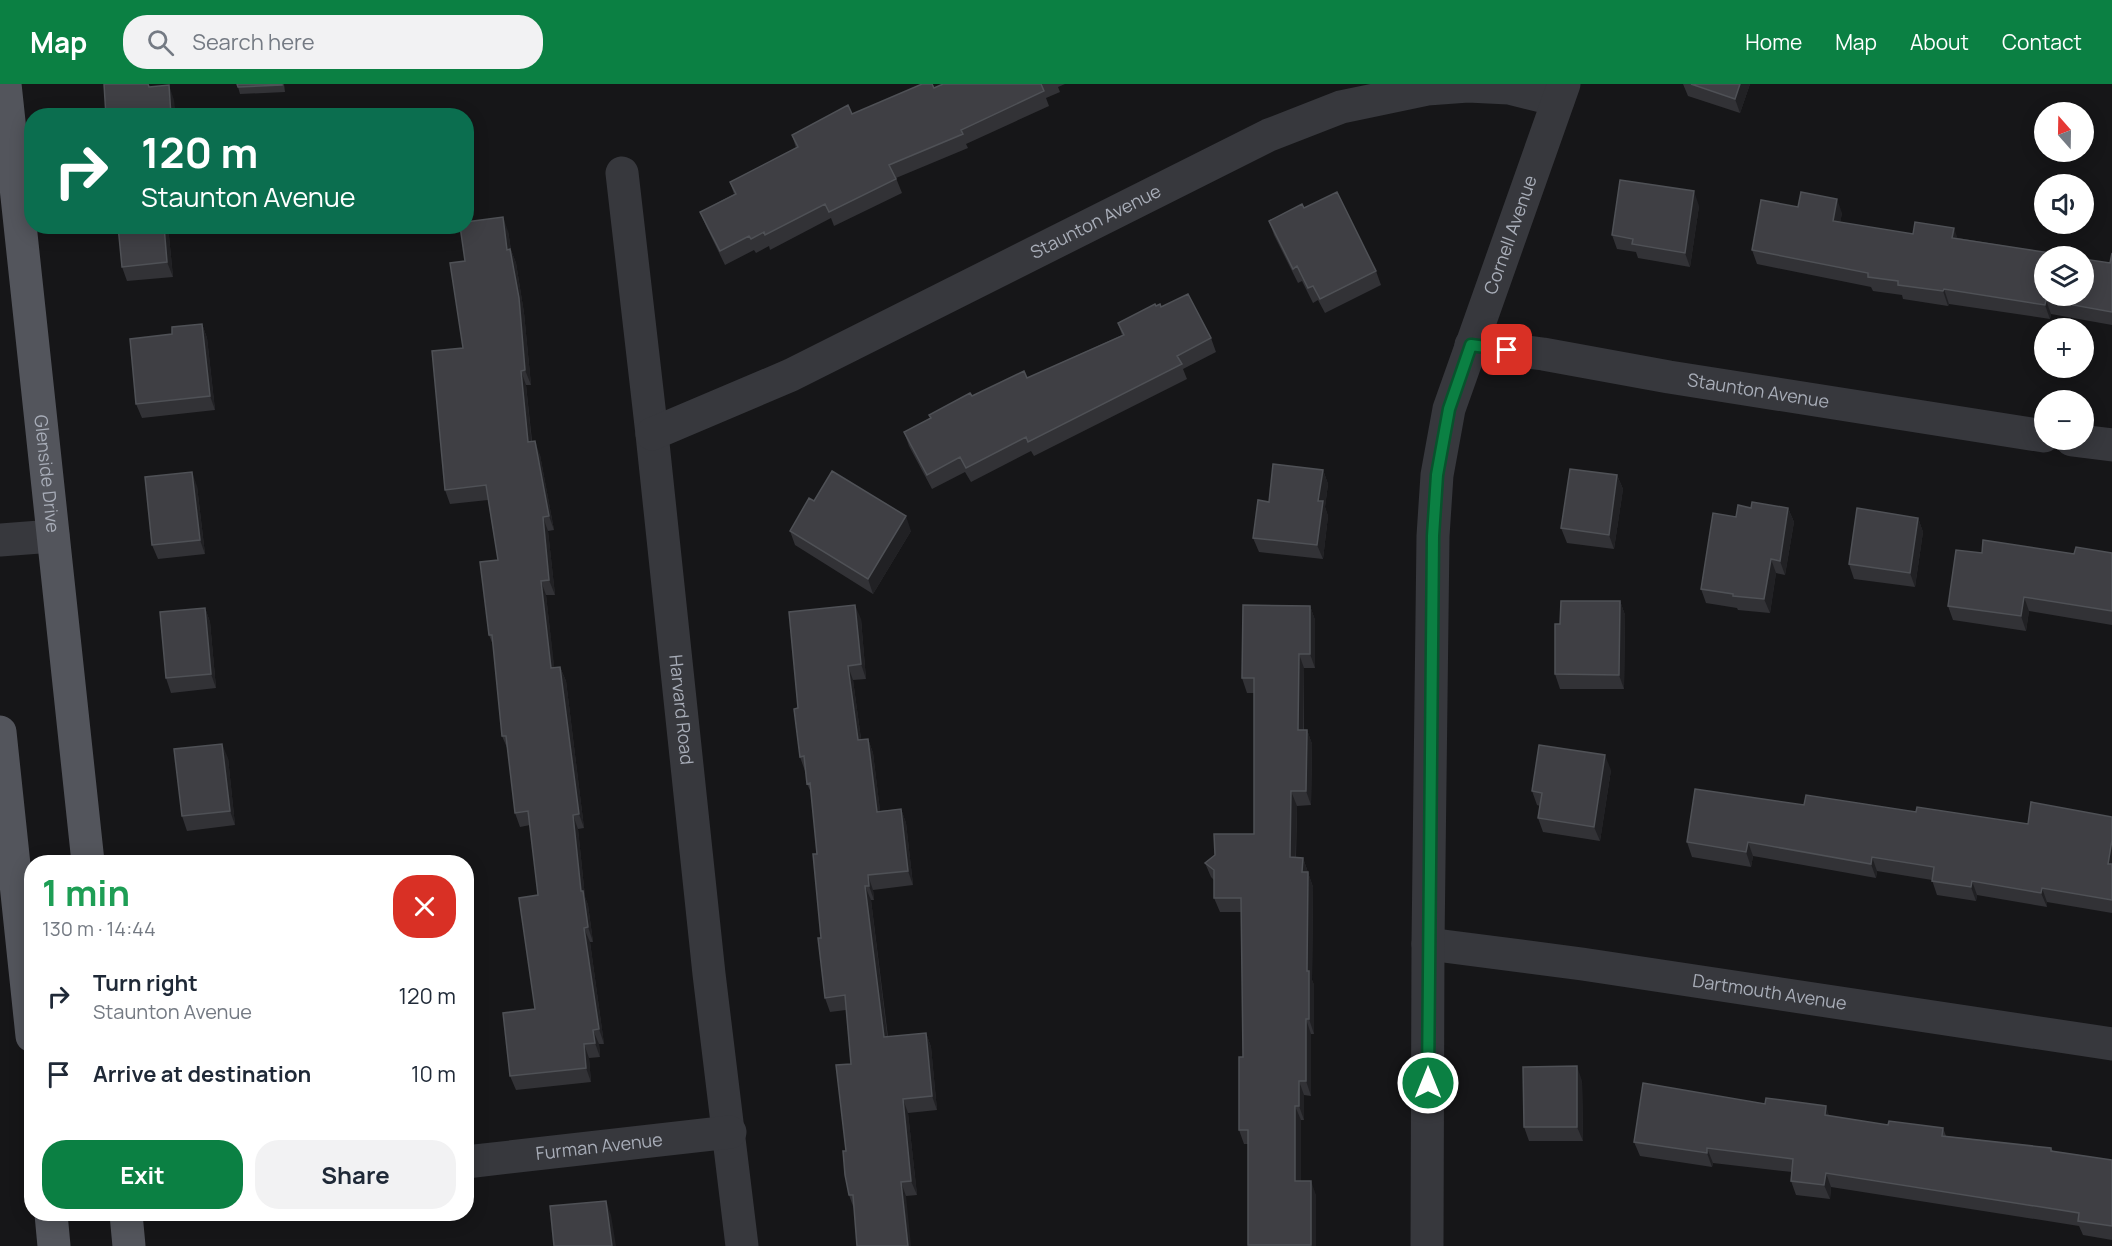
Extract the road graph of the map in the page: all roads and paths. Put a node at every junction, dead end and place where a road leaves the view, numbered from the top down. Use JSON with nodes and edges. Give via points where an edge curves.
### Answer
{"nodes":[{"id":1,"x":5,"y":84,"type":"edge"},
{"id":2,"x":1561,"y":92,"type":"edge"},
{"id":3,"x":622,"y":173,"type":"dead end"},
{"id":4,"x":1471,"y":345,"type":"junction"},
{"id":5,"x":652,"y":434,"type":"junction"},
{"id":6,"x":2034,"y":434,"type":"edge"},
{"id":7,"x":2094,"y":443,"type":"edge"},
{"id":8,"x":2112,"y":445,"type":"edge"},
{"id":9,"x":53,"y":536,"type":"junction"},
{"id":10,"x":0,"y":540,"type":"edge"},
{"id":11,"x":0,"y":732,"type":"edge"},
{"id":12,"x":87,"y":855,"type":"edge"},
{"id":13,"x":1428,"y":944,"type":"junction"},
{"id":14,"x":24,"y":960,"type":"edge"},
{"id":15,"x":2112,"y":1044,"type":"edge"},
{"id":16,"x":730,"y":1132,"type":"junction"},
{"id":17,"x":474,"y":1161,"type":"edge"},
{"id":18,"x":52,"y":1221,"type":"edge"},
{"id":19,"x":127,"y":1221,"type":"edge"},
{"id":20,"x":54,"y":1246,"type":"edge"},
{"id":21,"x":129,"y":1246,"type":"edge"},
{"id":22,"x":742,"y":1246,"type":"edge"},
{"id":23,"x":1427,"y":1246,"type":"edge"}],
"edges":[{"from":1,"to":9,"type":"main road","name":"Glenside Drive"},
{"from":2,"to":4,"type":"street","name":"Cornell Avenue"},
{"from":2,"to":5,"type":"street","name":"Staunton Avenue","via":[[1468,86],[1427,89],[1341,107],[1269,135],[790,375]]},
{"from":3,"to":5,"type":"street","name":"Harvard Road"},
{"from":4,"to":6,"type":"street","name":"Staunton Avenue"},
{"from":4,"to":13,"type":"street","name":"Cornell Avenue","via":[[1449,409],[1433,536]]},
{"from":5,"to":16,"type":"street","name":"Harvard Road"},
{"from":7,"to":8,"type":"street"},
{"from":9,"to":10,"type":"street"},
{"from":9,"to":12,"type":"main road","name":"Glenside Drive"},
{"from":11,"to":14,"type":"main road"},
{"from":13,"to":15,"type":"street","name":"Dartmouth Avenue"},
{"from":13,"to":23,"type":"street","name":"Cornell Avenue"},
{"from":16,"to":17,"type":"street","name":"Furman Avenue"},
{"from":16,"to":22,"type":"street","name":"Harvard Road"},
{"from":18,"to":20,"type":"main road"},
{"from":19,"to":21,"type":"main road"}]}
